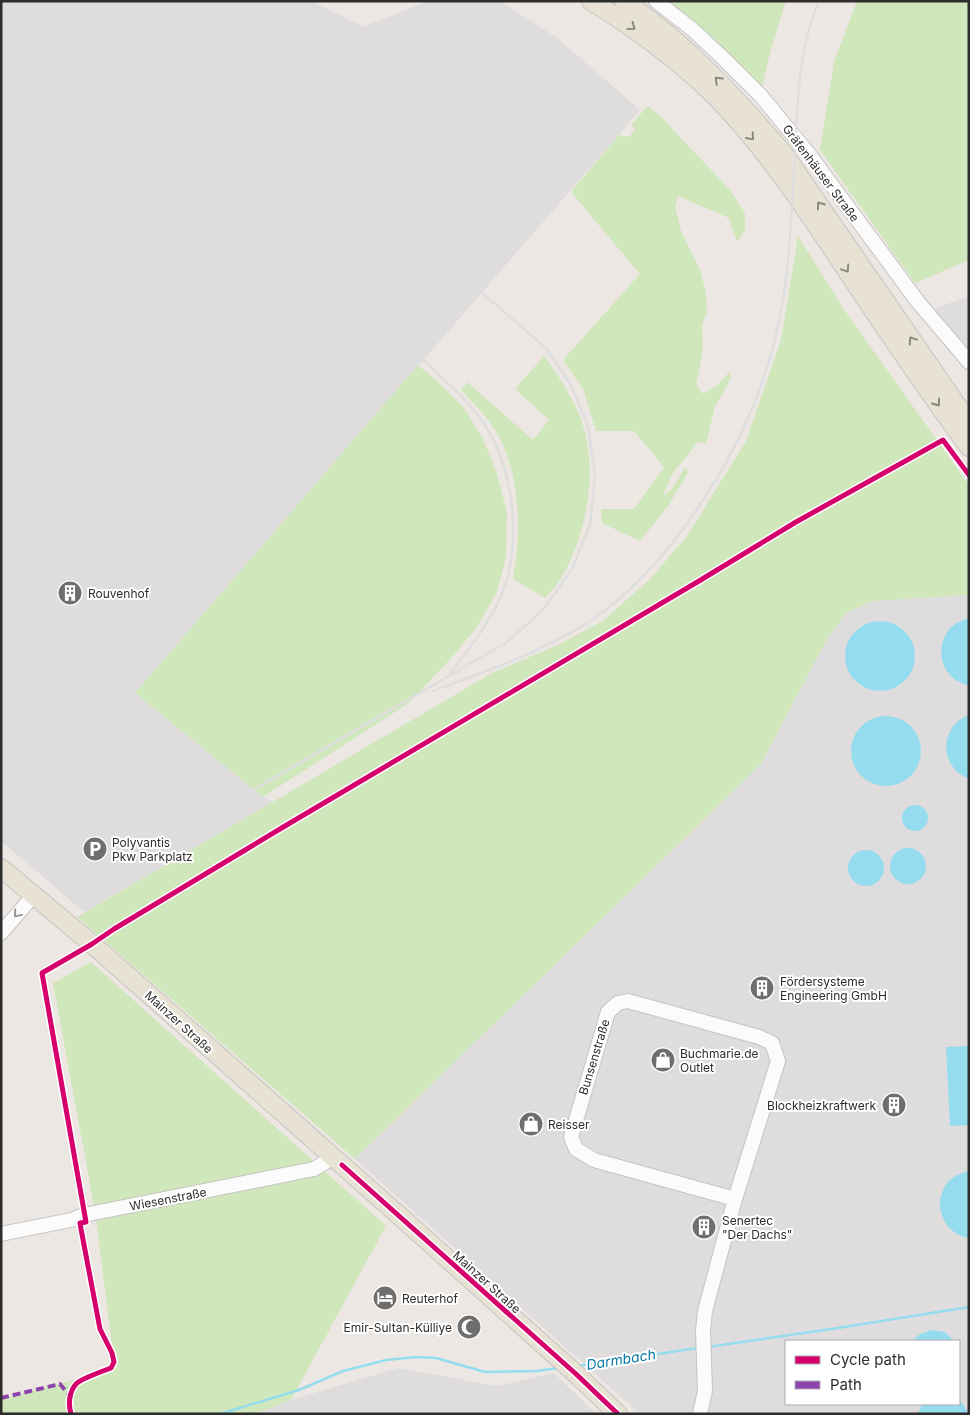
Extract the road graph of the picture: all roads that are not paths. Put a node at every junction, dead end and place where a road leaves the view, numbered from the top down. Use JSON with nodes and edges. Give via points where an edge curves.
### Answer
{"nodes":[{"id":1,"x":591,"y":1,"type":"edge"},
{"id":2,"x":624,"y":1,"type":"edge"},
{"id":3,"x":656,"y":1,"type":"edge"},
{"id":4,"x":969,"y":362,"type":"edge"},
{"id":5,"x":969,"y":423,"type":"edge"},
{"id":6,"x":969,"y":447,"type":"edge"},
{"id":7,"x":1,"y":868,"type":"edge"},
{"id":8,"x":33,"y":896,"type":"junction"},
{"id":9,"x":1,"y":933,"type":"edge"},
{"id":10,"x":331,"y":1156,"type":"junction"},
{"id":11,"x":736,"y":1199,"type":"junction"},
{"id":12,"x":1,"y":1234,"type":"edge"},
{"id":13,"x":618,"y":1414,"type":"edge"},
{"id":14,"x":700,"y":1414,"type":"edge"}],
"edges":[{"from":1,"to":6,"type":"main road","one_way":true,"via":[[660,48],[714,96],[759,147],[784,178],[906,360]]},
{"from":5,"to":2,"type":"main road","one_way":true,"via":[[784,154],[701,64]]},
{"from":3,"to":4,"type":"street","name":"Gräfenhäuser Straße","via":[[692,29],[761,96],[808,153],[918,302]]},
{"from":7,"to":8,"type":"main road","name":"Mainzer Straße"},
{"from":8,"to":9,"type":"street","one_way":true},
{"from":8,"to":10,"type":"main road","name":"Mainzer Straße"},
{"from":10,"to":12,"type":"street","name":"Wiesenstraße","via":[[314,1170]]},
{"from":10,"to":13,"type":"main road","name":"Mainzer Straße"},
{"from":11,"to":11,"type":"street","name":"Bunsenstraße","via":[[778,1061],[772,1044],[760,1037],[628,1001],[618,1003],[608,1012],[571,1137],[576,1149],[594,1160]]},
{"from":11,"to":14,"type":"street","name":"Bunsenstraße","via":[[705,1311],[705,1391]]}]}
